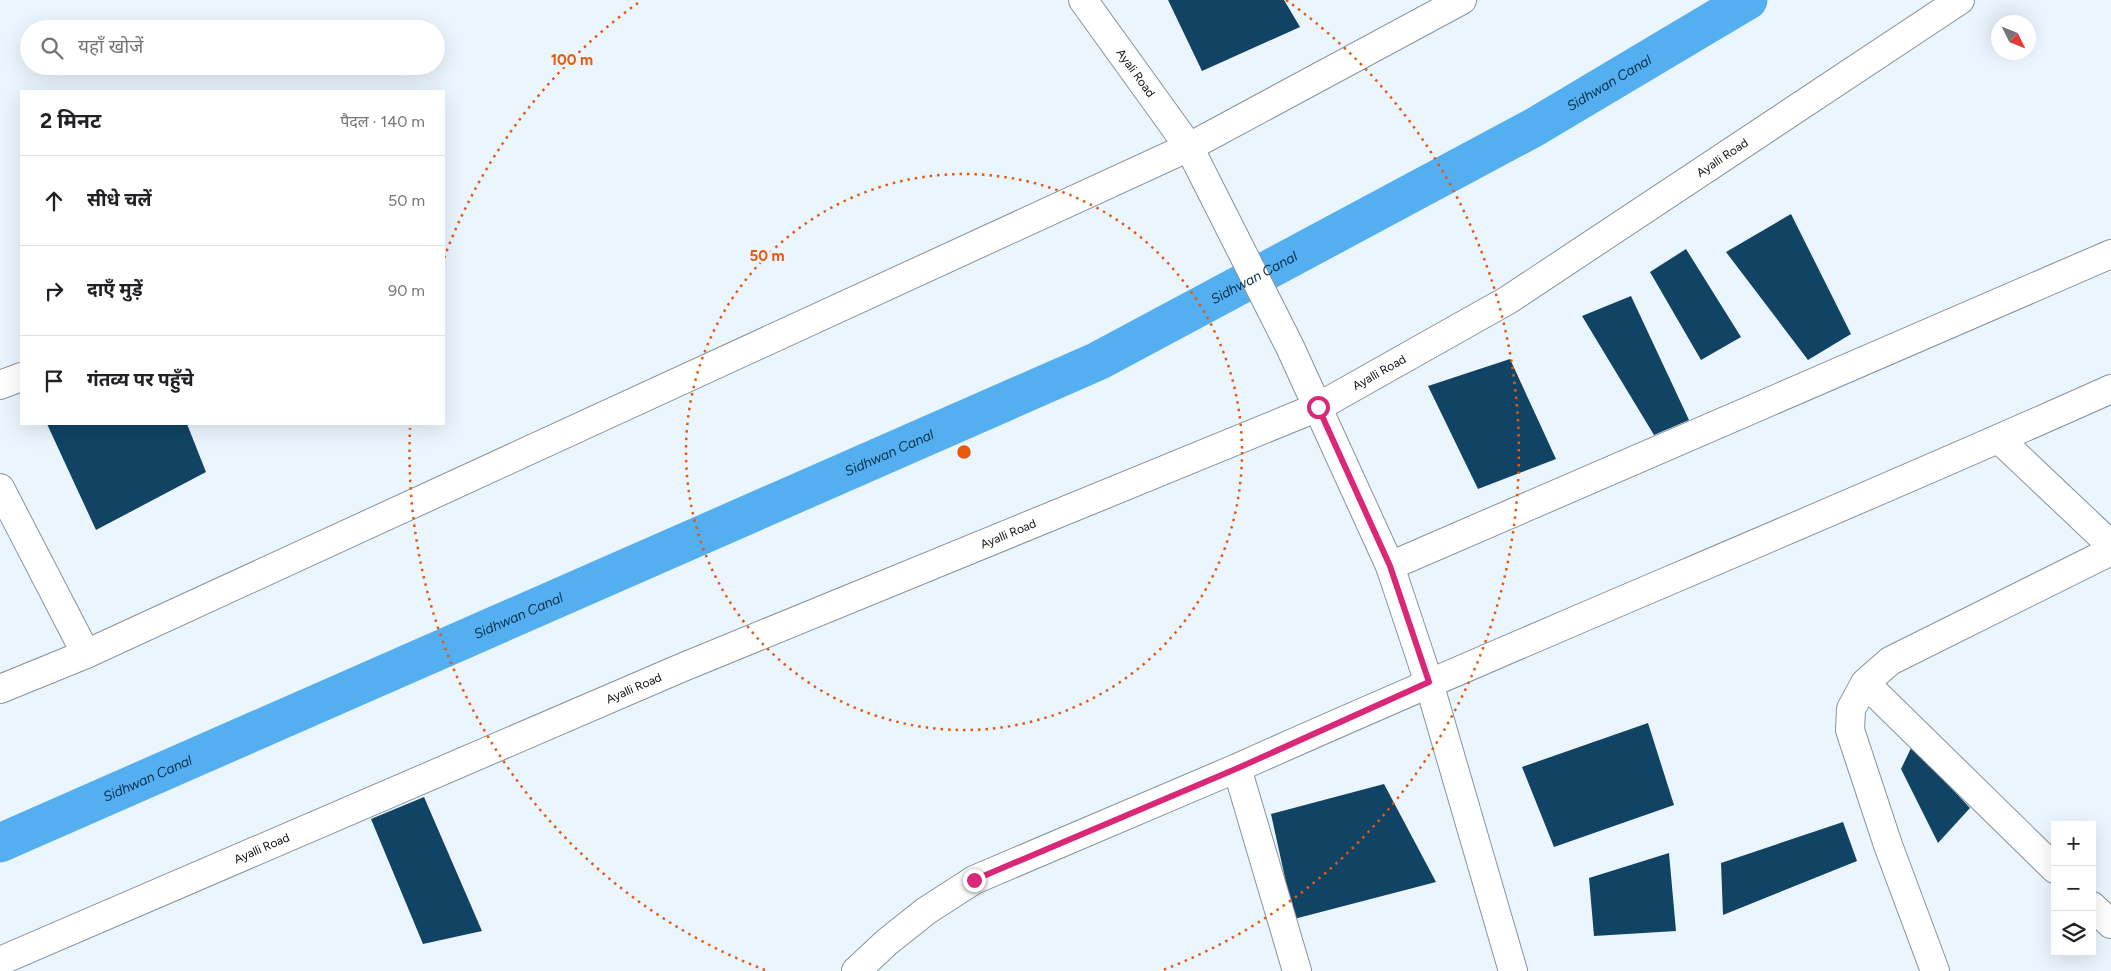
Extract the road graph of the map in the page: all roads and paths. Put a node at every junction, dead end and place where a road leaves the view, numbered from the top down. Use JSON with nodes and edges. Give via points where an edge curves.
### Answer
{"nodes":[{"id":1,"x":1083,"y":0,"type":"edge"},
{"id":2,"x":1462,"y":0,"type":"edge"},
{"id":3,"x":1960,"y":0,"type":"edge"},
{"id":4,"x":1189,"y":147,"type":"junction"},
{"id":5,"x":2111,"y":254,"type":"edge"},
{"id":6,"x":20,"y":377,"type":"edge"},
{"id":7,"x":0,"y":385,"type":"edge"},
{"id":8,"x":2111,"y":389,"type":"edge"},
{"id":9,"x":1318,"y":407,"type":"junction"},
{"id":10,"x":1999,"y":439,"type":"junction"},
{"id":11,"x":0,"y":488,"type":"edge"},
{"id":12,"x":2111,"y":545,"type":"edge"},
{"id":13,"x":2111,"y":551,"type":"edge"},
{"id":14,"x":1390,"y":566,"type":"junction"},
{"id":15,"x":86,"y":654,"type":"junction"},
{"id":16,"x":1429,"y":682,"type":"junction"},
{"id":17,"x":1865,"y":683,"type":"junction"},
{"id":18,"x":0,"y":689,"type":"edge"},
{"id":19,"x":1238,"y":768,"type":"junction"},
{"id":20,"x":2052,"y":866,"type":"edge"},
{"id":21,"x":2096,"y":910,"type":"edge"},
{"id":22,"x":2111,"y":924,"type":"edge"},
{"id":23,"x":0,"y":961,"type":"edge"},
{"id":24,"x":856,"y":971,"type":"edge"},
{"id":25,"x":1296,"y":971,"type":"edge"},
{"id":26,"x":1513,"y":971,"type":"edge"},
{"id":27,"x":1935,"y":971,"type":"edge"}],
"edges":[{"from":1,"to":4,"type":"main road","name":"Ayali Road"},
{"from":2,"to":4,"type":"main road"},
{"from":3,"to":9,"type":"main road","name":"Ayalli Road","via":[[1508,300]]},
{"from":4,"to":9,"type":"main road","name":"Ayali Road"},
{"from":4,"to":15,"type":"main road"},
{"from":5,"to":14,"type":"main road"},
{"from":6,"to":7,"type":"main road"},
{"from":8,"to":10,"type":"main road"},
{"from":9,"to":14,"type":"main road","name":"Ayali Road"},
{"from":9,"to":23,"type":"main road","name":"Ayalli Road","via":[[681,668]]},
{"from":10,"to":12,"type":"main road"},
{"from":10,"to":16,"type":"main road"},
{"from":11,"to":15,"type":"main road"},
{"from":13,"to":17,"type":"main road","via":[[1890,661]]},
{"from":14,"to":16,"type":"main road","name":"Ayali Road"},
{"from":15,"to":18,"type":"main road"},
{"from":16,"to":19,"type":"main road"},
{"from":16,"to":26,"type":"main road","name":"Ayali Road"},
{"from":17,"to":20,"type":"main road"},
{"from":17,"to":27,"type":"main road","via":[[1850,710],[1850,730]]},
{"from":19,"to":24,"type":"main road","via":[[974,880],[926,911]]},
{"from":19,"to":25,"type":"main road"},
{"from":21,"to":22,"type":"main road"}]}
